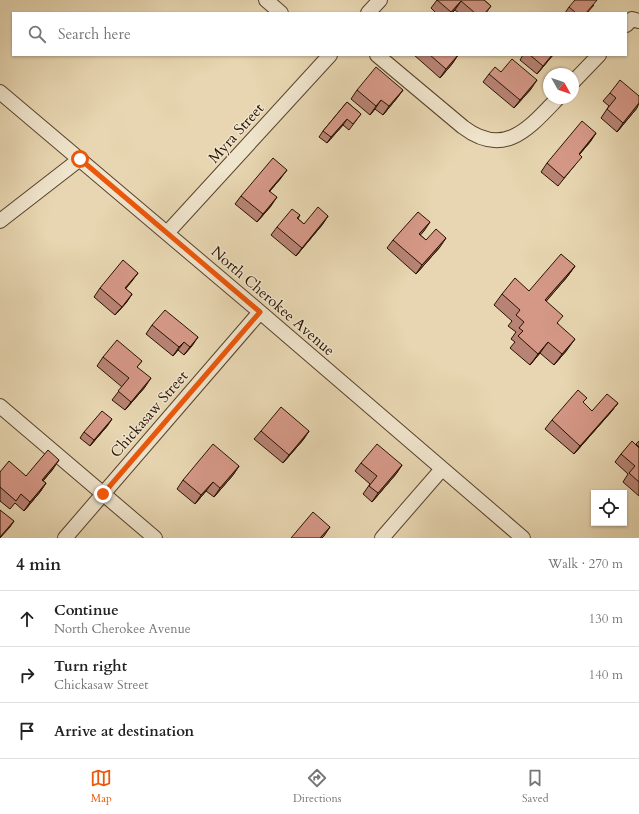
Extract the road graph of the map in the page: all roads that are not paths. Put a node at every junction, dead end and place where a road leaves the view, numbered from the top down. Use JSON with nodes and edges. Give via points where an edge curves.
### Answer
{"nodes":[{"id":1,"x":266,"y":0,"type":"edge"},
{"id":2,"x":380,"y":0,"type":"edge"},
{"id":3,"x":280,"y":12,"type":"edge"},
{"id":4,"x":369,"y":12,"type":"edge"},
{"id":5,"x":639,"y":21,"type":"edge"},
{"id":6,"x":627,"y":24,"type":"edge"},
{"id":7,"x":329,"y":56,"type":"edge"},
{"id":8,"x":378,"y":56,"type":"edge"},
{"id":9,"x":598,"y":56,"type":"edge"},
{"id":10,"x":579,"y":76,"type":"edge"},
{"id":11,"x":0,"y":92,"type":"edge"},
{"id":12,"x":552,"y":104,"type":"edge"},
{"id":13,"x":80,"y":159,"type":"junction"},
{"id":14,"x":0,"y":220,"type":"edge"},
{"id":15,"x":167,"y":234,"type":"junction"},
{"id":16,"x":260,"y":312,"type":"junction"},
{"id":17,"x":0,"y":406,"type":"edge"},
{"id":18,"x":442,"y":469,"type":"junction"},
{"id":19,"x":103,"y":494,"type":"junction"},
{"id":20,"x":65,"y":538,"type":"edge"},
{"id":21,"x":155,"y":538,"type":"edge"},
{"id":22,"x":382,"y":538,"type":"edge"},
{"id":23,"x":523,"y":538,"type":"edge"}],
"edges":[{"from":1,"to":3,"type":"street"},
{"from":2,"to":4,"type":"street"},
{"from":5,"to":6,"type":"street","via":[[632,19]]},
{"from":7,"to":15,"type":"street","name":"Myra Street"},
{"from":8,"to":12,"type":"street","via":[[469,132],[484,138],[500,140],[521,133]]},
{"from":9,"to":10,"type":"street"},
{"from":11,"to":13,"type":"street","name":"North Cherokee Avenue"},
{"from":13,"to":14,"type":"street"},
{"from":13,"to":15,"type":"street","name":"North Cherokee Avenue"},
{"from":15,"to":16,"type":"street","name":"North Cherokee Avenue"},
{"from":16,"to":18,"type":"street","name":"North Cherokee Avenue"},
{"from":16,"to":19,"type":"street","name":"Chickasaw Street"},
{"from":17,"to":19,"type":"street"},
{"from":18,"to":22,"type":"street"},
{"from":18,"to":23,"type":"street","name":"North Cherokee Avenue"},
{"from":19,"to":20,"type":"street","name":"Chickasaw Street"},
{"from":19,"to":21,"type":"street"}]}
